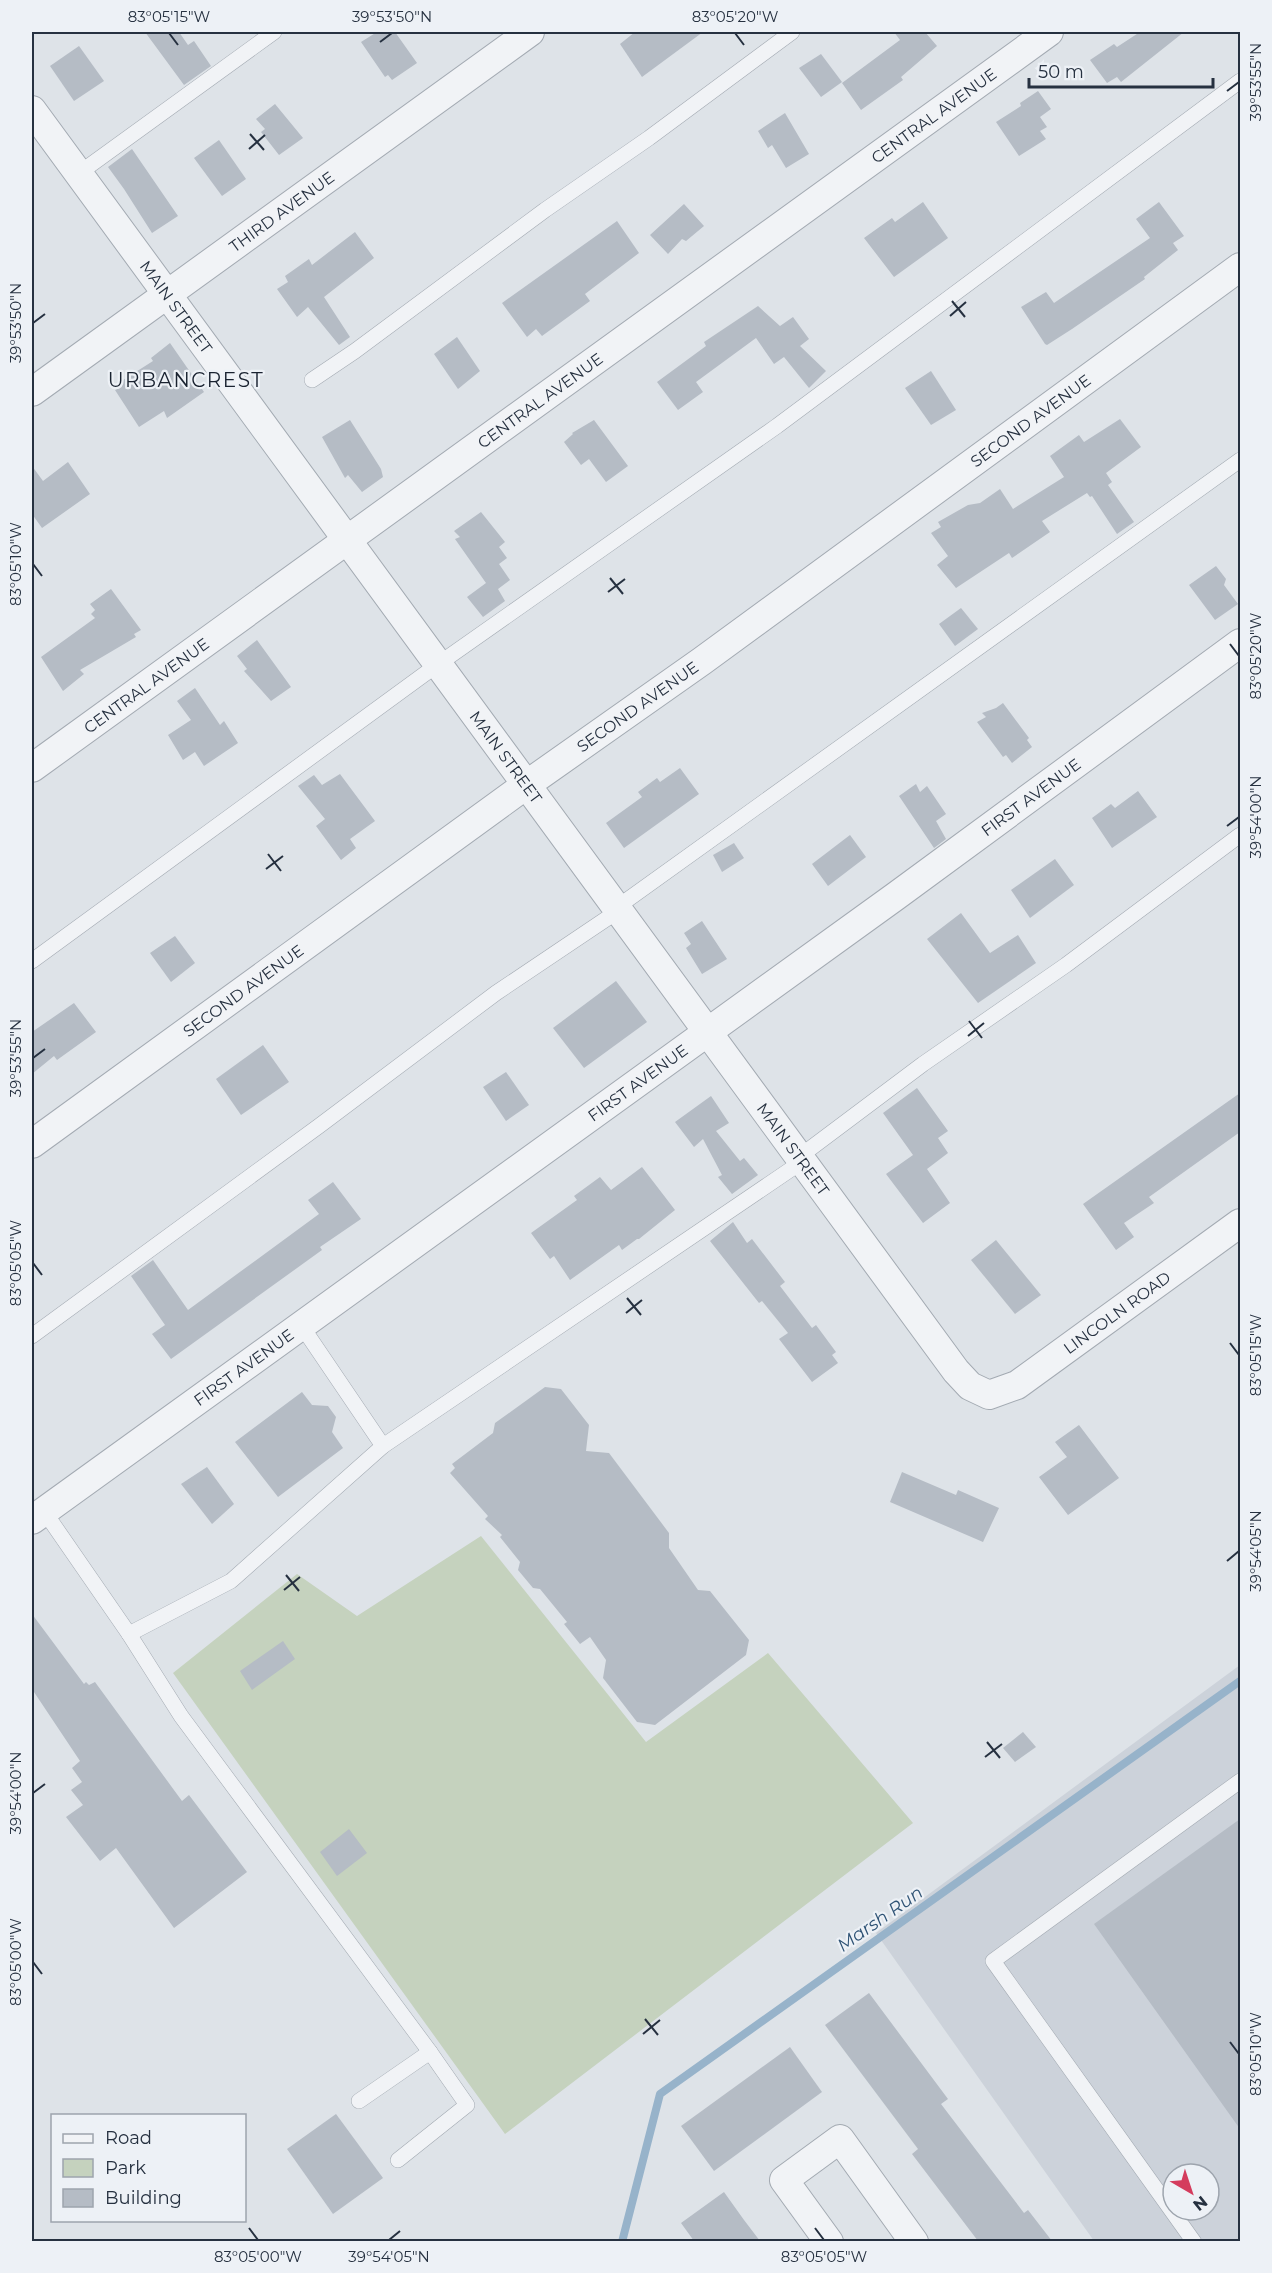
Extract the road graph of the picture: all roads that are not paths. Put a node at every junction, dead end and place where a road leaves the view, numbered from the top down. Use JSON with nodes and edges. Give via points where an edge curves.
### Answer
{"nodes":[{"id":1,"x":273,"y":32,"type":"edge"},
{"id":2,"x":530,"y":32,"type":"edge"},
{"id":3,"x":792,"y":32,"type":"edge"},
{"id":4,"x":1049,"y":32,"type":"edge"},
{"id":5,"x":1240,"y":81,"type":"edge"},
{"id":6,"x":32,"y":110,"type":"edge"},
{"id":7,"x":78,"y":174,"type":"junction"},
{"id":8,"x":1240,"y":267,"type":"edge"},
{"id":9,"x":166,"y":294,"type":"junction"},
{"id":10,"x":312,"y":380,"type":"dead end"},
{"id":11,"x":32,"y":392,"type":"edge"},
{"id":12,"x":1240,"y":460,"type":"edge"},
{"id":13,"x":346,"y":540,"type":"junction"},
{"id":14,"x":1240,"y":643,"type":"edge"},
{"id":15,"x":437,"y":665,"type":"junction"},
{"id":16,"x":32,"y":768,"type":"edge"},
{"id":17,"x":526,"y":785,"type":"junction"},
{"id":18,"x":1240,"y":835,"type":"edge"},
{"id":19,"x":617,"y":910,"type":"junction"},
{"id":20,"x":32,"y":961,"type":"edge"},
{"id":21,"x":706,"y":1031,"type":"junction"},
{"id":22,"x":32,"y":1144,"type":"edge"},
{"id":23,"x":801,"y":1159,"type":"junction"},
{"id":24,"x":1240,"y":1223,"type":"edge"},
{"id":25,"x":301,"y":1324,"type":"junction"},
{"id":26,"x":32,"y":1336,"type":"edge"},
{"id":27,"x":989,"y":1395,"type":"joint"},
{"id":28,"x":383,"y":1446,"type":"junction"},
{"id":29,"x":38,"y":1515,"type":"edge"},
{"id":30,"x":129,"y":1634,"type":"junction"},
{"id":31,"x":1240,"y":1781,"type":"edge"},
{"id":32,"x":430,"y":2052,"type":"junction"},
{"id":33,"x":359,"y":2101,"type":"dead end"},
{"id":34,"x":398,"y":2160,"type":"dead end"},
{"id":35,"x":829,"y":2241,"type":"edge"},
{"id":36,"x":914,"y":2241,"type":"edge"},
{"id":37,"x":1194,"y":2241,"type":"edge"}],
"edges":[{"from":1,"to":7,"type":"lane"},
{"from":2,"to":9,"type":"street","name":"THIRD AVENUE"},
{"from":3,"to":10,"type":"lane"},
{"from":4,"to":13,"type":"street","name":"CENTRAL AVENUE"},
{"from":5,"to":15,"type":"lane","via":[[777,426]]},
{"from":6,"to":7,"type":"street","name":"MAIN STREET"},
{"from":7,"to":9,"type":"street","name":"MAIN STREET"},
{"from":8,"to":17,"type":"street","name":"SECOND AVENUE"},
{"from":9,"to":11,"type":"street","name":"THIRD AVENUE"},
{"from":9,"to":13,"type":"street","name":"MAIN STREET"},
{"from":12,"to":19,"type":"lane"},
{"from":13,"to":15,"type":"street","name":"MAIN STREET"},
{"from":13,"to":16,"type":"street","name":"CENTRAL AVENUE"},
{"from":14,"to":21,"type":"street","name":"FIRST AVENUE"},
{"from":15,"to":17,"type":"street","name":"MAIN STREET"},
{"from":15,"to":20,"type":"lane"},
{"from":17,"to":19,"type":"street","name":"MAIN STREET"},
{"from":17,"to":22,"type":"street","name":"SECOND AVENUE"},
{"from":18,"to":23,"type":"lane","via":[[1066,966],[923,1064]]},
{"from":19,"to":21,"type":"street","name":"MAIN STREET"},
{"from":19,"to":26,"type":"lane","via":[[496,993]]},
{"from":21,"to":23,"type":"street","name":"MAIN STREET"},
{"from":21,"to":25,"type":"street","name":"FIRST AVENUE"},
{"from":23,"to":27,"type":"street","name":"MAIN STREET","via":[[956,1371],[970,1386]]},
{"from":23,"to":28,"type":"lane"},
{"from":24,"to":27,"type":"street","name":"LINCOLN ROAD","via":[[1017,1385]]},
{"from":25,"to":28,"type":"lane"},
{"from":25,"to":29,"type":"street","name":"FIRST AVENUE"},
{"from":28,"to":30,"type":"lane","via":[[231,1581]]},
{"from":29,"to":30,"type":"lane"},
{"from":30,"to":32,"type":"lane","via":[[181,1716]]},
{"from":31,"to":37,"type":"lane","via":[[993,1960]]},
{"from":32,"to":33,"type":"lane"},
{"from":32,"to":34,"type":"lane","via":[[468,2105]]},
{"from":35,"to":36,"type":"street","via":[[784,2180],[840,2139]]}]}
